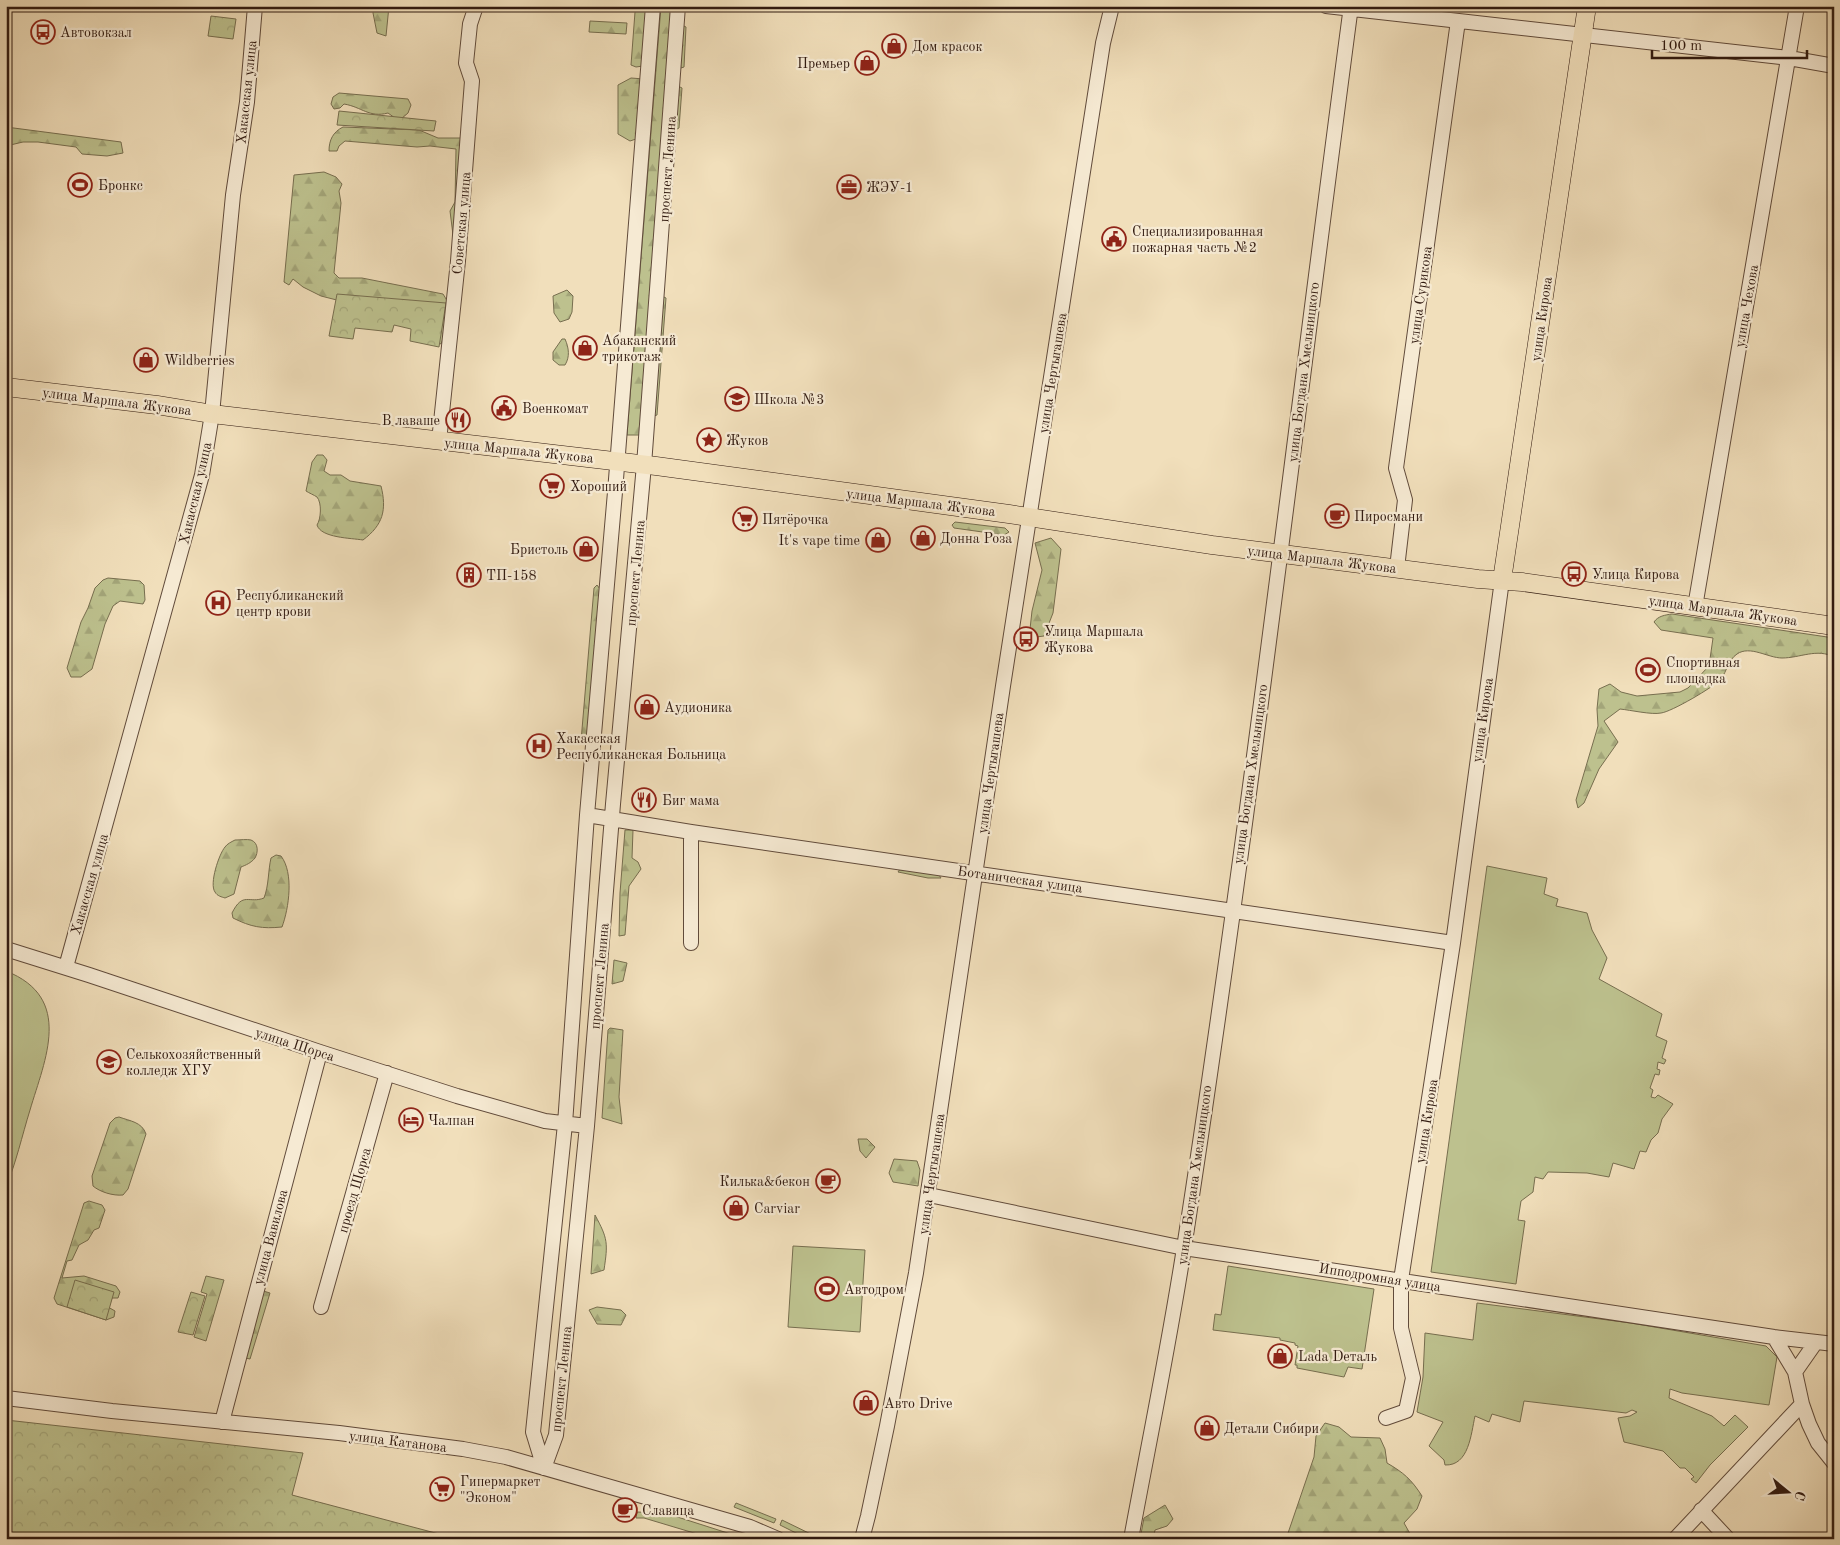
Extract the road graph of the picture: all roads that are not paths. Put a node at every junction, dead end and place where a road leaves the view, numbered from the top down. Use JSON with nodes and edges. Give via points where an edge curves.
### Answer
{"nodes":[{"id":1,"x":255,"y":6,"type":"edge"},
{"id":2,"x":476,"y":6,"type":"edge"},
{"id":3,"x":653,"y":6,"type":"edge"},
{"id":4,"x":678,"y":6,"type":"edge"},
{"id":5,"x":1112,"y":6,"type":"edge"},
{"id":6,"x":1326,"y":6,"type":"edge"},
{"id":7,"x":1587,"y":6,"type":"edge"},
{"id":8,"x":1797,"y":6,"type":"edge"},
{"id":9,"x":1351,"y":8,"type":"edge"},
{"id":10,"x":1458,"y":21,"type":"junction"},
{"id":11,"x":1583,"y":36,"type":"junction"},
{"id":12,"x":1789,"y":58,"type":"junction"},
{"id":13,"x":1834,"y":66,"type":"edge"},
{"id":14,"x":6,"y":387,"type":"edge"},
{"id":15,"x":212,"y":414,"type":"junction"},
{"id":16,"x":438,"y":441,"type":"junction"},
{"id":17,"x":617,"y":462,"type":"junction"},
{"id":18,"x":644,"y":465,"type":"junction"},
{"id":19,"x":1030,"y":517,"type":"junction"},
{"id":20,"x":1280,"y":553,"type":"junction"},
{"id":21,"x":1397,"y":568,"type":"junction"},
{"id":22,"x":1502,"y":580,"type":"junction"},
{"id":23,"x":1696,"y":607,"type":"junction"},
{"id":24,"x":1834,"y":626,"type":"edge"},
{"id":25,"x":586,"y":815,"type":"junction"},
{"id":26,"x":612,"y":819,"type":"junction"},
{"id":27,"x":691,"y":832,"type":"junction"},
{"id":28,"x":976,"y":872,"type":"junction"},
{"id":29,"x":1232,"y":910,"type":"junction"},
{"id":30,"x":691,"y":943,"type":"dead end"},
{"id":31,"x":1453,"y":943,"type":"junction"},
{"id":32,"x":6,"y":949,"type":"edge"},
{"id":33,"x":66,"y":967,"type":"junction"},
{"id":34,"x":320,"y":1052,"type":"junction"},
{"id":35,"x":387,"y":1073,"type":"junction"},
{"id":36,"x":565,"y":1124,"type":"junction"},
{"id":37,"x":587,"y":1126,"type":"junction"},
{"id":38,"x":929,"y":1196,"type":"junction"},
{"id":39,"x":1184,"y":1248,"type":"junction"},
{"id":40,"x":1401,"y":1280,"type":"junction"},
{"id":41,"x":321,"y":1307,"type":"dead end"},
{"id":42,"x":1774,"y":1337,"type":"junction"},
{"id":43,"x":1816,"y":1342,"type":"junction"},
{"id":44,"x":1834,"y":1344,"type":"edge"},
{"id":45,"x":1796,"y":1372,"type":"junction"},
{"id":46,"x":6,"y":1398,"type":"edge"},
{"id":47,"x":1802,"y":1404,"type":"junction"},
{"id":48,"x":1386,"y":1418,"type":"dead end"},
{"id":49,"x":222,"y":1422,"type":"junction"},
{"id":50,"x":1834,"y":1463,"type":"edge"},
{"id":51,"x":544,"y":1468,"type":"junction"},
{"id":52,"x":1701,"y":1510,"type":"junction"},
{"id":53,"x":778,"y":1539,"type":"edge"},
{"id":54,"x":862,"y":1539,"type":"edge"},
{"id":55,"x":1131,"y":1539,"type":"edge"},
{"id":56,"x":1675,"y":1539,"type":"edge"},
{"id":57,"x":1728,"y":1539,"type":"edge"}],
"edges":[{"from":1,"to":15,"type":"street","name":"Хакасская улица"},
{"from":2,"to":16,"type":"street","name":"Советская улица","via":[[470,24],[466,63],[472,81],[458,261]]},
{"from":3,"to":17,"type":"street","name":"проспект Ленина"},
{"from":4,"to":18,"type":"street","name":"проспект Ленина"},
{"from":5,"to":19,"type":"street","name":"улица Чертыгашева","via":[[1103,44]]},
{"from":6,"to":9,"type":"street"},
{"from":7,"to":11,"type":"main road","name":"улица Кирова"},
{"from":8,"to":12,"type":"street","name":"улица Чехова"},
{"from":9,"to":10,"type":"street"},
{"from":9,"to":20,"type":"street","name":"улица Богдана Хмельницкого"},
{"from":10,"to":11,"type":"street"},
{"from":10,"to":21,"type":"street","name":"улица Сурикова","via":[[1396,468],[1405,500]]},
{"from":11,"to":12,"type":"street"},
{"from":11,"to":22,"type":"main road","name":"улица Кирова"},
{"from":12,"to":13,"type":"street"},
{"from":12,"to":23,"type":"street","name":"улица Чехова"},
{"from":14,"to":15,"type":"main road","name":"улица Маршала Жукова"},
{"from":15,"to":16,"type":"main road","name":"улица Маршала Жукова"},
{"from":15,"to":33,"type":"street","name":"Хакасская улица","via":[[190,521]]},
{"from":16,"to":17,"type":"main road","name":"улица Маршала Жукова"},
{"from":17,"to":18,"type":"main road","name":"улица Маршала Жукова"},
{"from":17,"to":25,"type":"street","name":"проспект Ленина"},
{"from":18,"to":19,"type":"main road","name":"улица Маршала Жукова"},
{"from":18,"to":26,"type":"street","name":"проспект Ленина"},
{"from":19,"to":20,"type":"main road","name":"улица Маршала Жукова"},
{"from":19,"to":28,"type":"street","name":"улица Чертыгашева"},
{"from":20,"to":21,"type":"main road","name":"улица Маршала Жукова"},
{"from":20,"to":29,"type":"street","name":"улица Богдана Хмельницкого"},
{"from":21,"to":22,"type":"main road","name":"улица Маршала Жукова"},
{"from":22,"to":23,"type":"main road","name":"улица Маршала Жукова"},
{"from":22,"to":31,"type":"street","name":"улица Кирова"},
{"from":23,"to":24,"type":"main road","name":"улица Маршала Жукова"},
{"from":25,"to":26,"type":"street","name":"Ботаническая улица"},
{"from":25,"to":36,"type":"street","name":"проспект Ленина"},
{"from":26,"to":27,"type":"street","name":"Ботаническая улица"},
{"from":26,"to":37,"type":"street","name":"проспект Ленина"},
{"from":27,"to":28,"type":"street","name":"Ботаническая улица"},
{"from":27,"to":30,"type":"street"},
{"from":28,"to":29,"type":"street","name":"Ботаническая улица"},
{"from":28,"to":38,"type":"street","name":"улица Чертыгашева"},
{"from":29,"to":31,"type":"street","name":"Ботаническая улица"},
{"from":29,"to":39,"type":"street","name":"улица Богдана Хмельницкого"},
{"from":31,"to":40,"type":"street","name":"улица Кирова"},
{"from":32,"to":33,"type":"street","name":"улица Щорса"},
{"from":33,"to":34,"type":"street","name":"улица Щорса"},
{"from":34,"to":35,"type":"street","name":"улица Щорса"},
{"from":34,"to":49,"type":"street","name":"улица Вавилова"},
{"from":35,"to":36,"type":"street","name":"улица Щорса","via":[[457,1096]]},
{"from":35,"to":41,"type":"street","name":"проезд Щорса"},
{"from":36,"to":37,"type":"street","name":"улица Щорса"},
{"from":36,"to":51,"type":"street","name":"проспект Ленина","via":[[533,1432]]},
{"from":37,"to":51,"type":"street","name":"проспект Ленина","via":[[556,1435]]},
{"from":38,"to":39,"type":"street","name":"Ипподромная улица"},
{"from":38,"to":54,"type":"street","name":"улица Чертыгашева","via":[[887,1426]]},
{"from":39,"to":40,"type":"street","name":"Ипподромная улица"},
{"from":39,"to":55,"type":"street","name":"улица Богдана Хмельницкого"},
{"from":40,"to":42,"type":"street","name":"Ипподромная улица"},
{"from":40,"to":48,"type":"street","name":"улица Кирова","via":[[1401,1328],[1413,1378],[1406,1411]]},
{"from":42,"to":43,"type":"street","name":"Ипподромная улица"},
{"from":42,"to":45,"type":"street"},
{"from":43,"to":44,"type":"street","name":"Ипподромная улица"},
{"from":43,"to":45,"type":"street"},
{"from":45,"to":47,"type":"street"},
{"from":46,"to":49,"type":"street","name":"улица Катанова"},
{"from":47,"to":50,"type":"street","via":[[1818,1443]]},
{"from":47,"to":52,"type":"street"},
{"from":49,"to":51,"type":"street","name":"улица Катанова","via":[[463,1449]]},
{"from":51,"to":53,"type":"street","name":"улица Катанова","via":[[750,1527]]},
{"from":52,"to":56,"type":"street"},
{"from":52,"to":57,"type":"street"}]}
